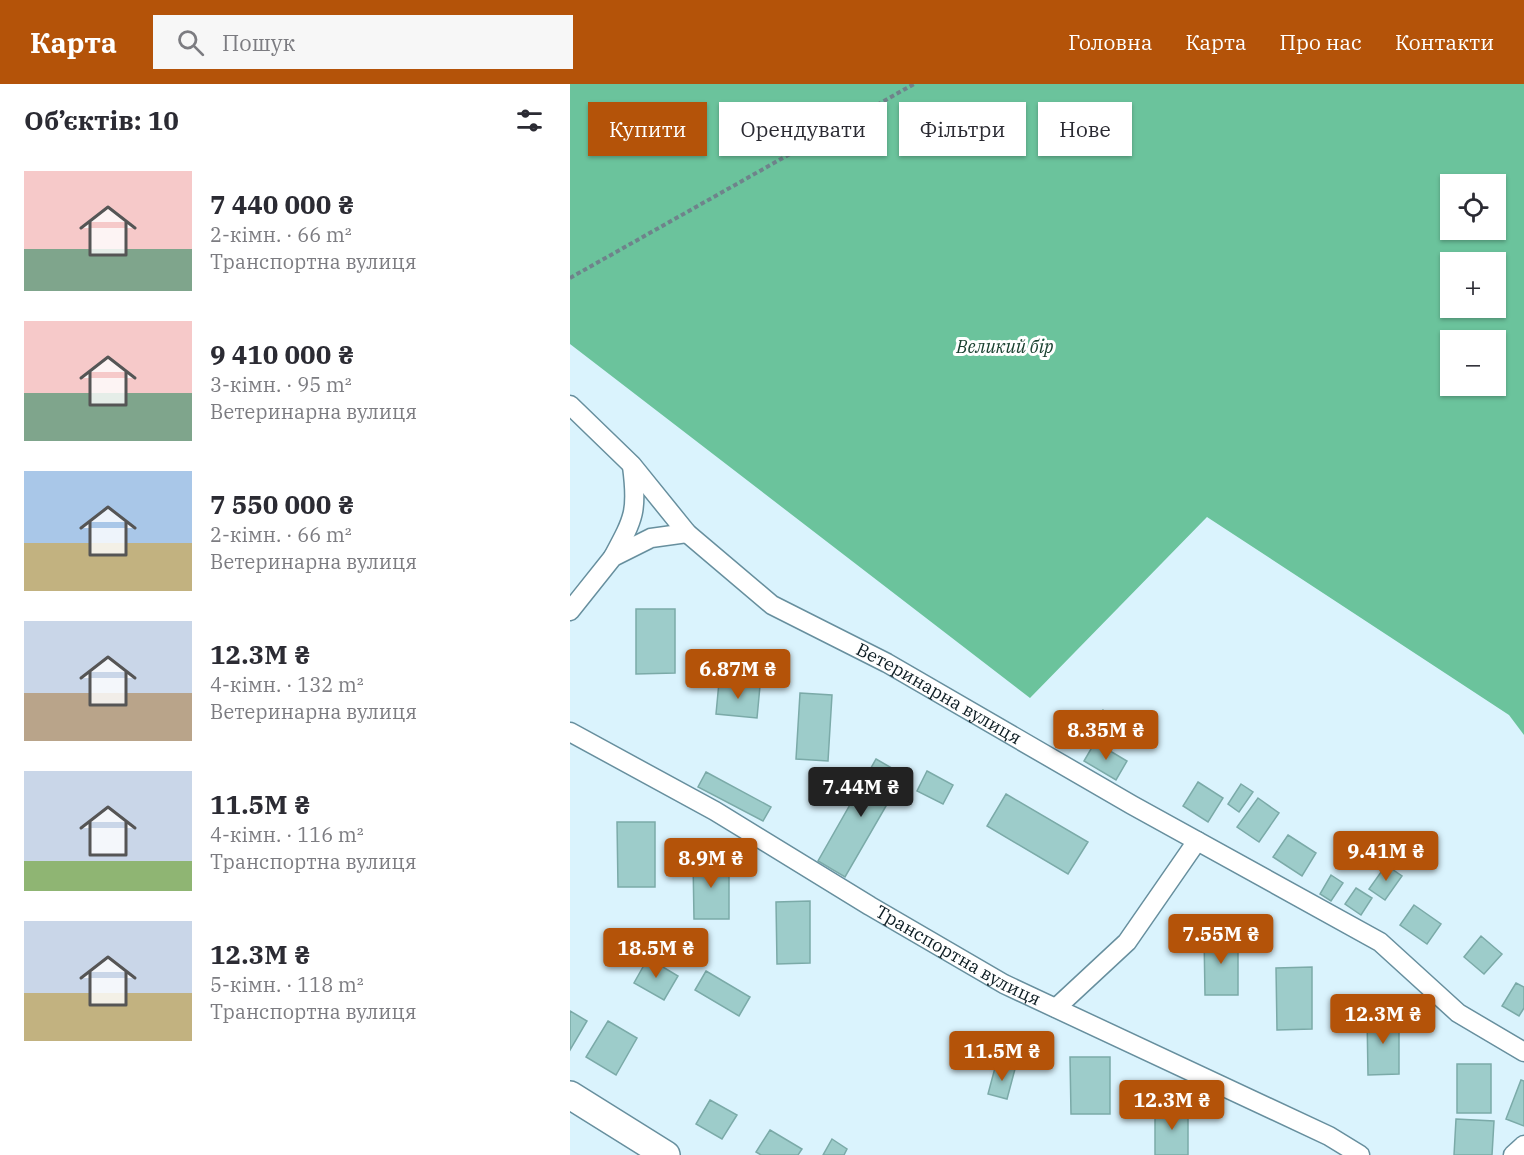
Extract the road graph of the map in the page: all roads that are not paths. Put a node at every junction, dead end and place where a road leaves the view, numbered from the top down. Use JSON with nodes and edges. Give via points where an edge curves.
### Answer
{"nodes":[{"id":1,"x":570,"y":405,"type":"edge"},
{"id":2,"x":632,"y":465,"type":"junction"},
{"id":3,"x":687,"y":533,"type":"junction"},
{"id":4,"x":613,"y":557,"type":"junction"},
{"id":5,"x":570,"y":611,"type":"edge"},
{"id":6,"x":570,"y":732,"type":"edge"},
{"id":7,"x":1197,"y":841,"type":"junction"},
{"id":8,"x":1056,"y":1008,"type":"junction"},
{"id":9,"x":1524,"y":1052,"type":"edge"},
{"id":10,"x":570,"y":1095,"type":"edge"},
{"id":11,"x":1524,"y":1145,"type":"edge"},
{"id":12,"x":666,"y":1155,"type":"edge"},
{"id":13,"x":1360,"y":1155,"type":"edge"},
{"id":14,"x":1513,"y":1155,"type":"edge"}],
"edges":[{"from":1,"to":2,"type":"street","name":"Ветеринарна вулиця"},
{"from":2,"to":3,"type":"street","name":"Ветеринарна вулиця"},
{"from":2,"to":4,"type":"street","via":[[636,502],[632,522]]},
{"from":3,"to":4,"type":"street","via":[[651,538]]},
{"from":3,"to":7,"type":"street","name":"Ветеринарна вулиця","via":[[772,605],[887,663]]},
{"from":4,"to":5,"type":"street"},
{"from":6,"to":8,"type":"street","name":"Транспортна вулиця","via":[[715,811],[1004,984]]},
{"from":7,"to":8,"type":"street","via":[[1127,942]]},
{"from":7,"to":9,"type":"street","name":"Ветеринарна вулиця","via":[[1380,942],[1458,1013]]},
{"from":8,"to":13,"type":"street","name":"Транспортна вулиця","via":[[1329,1136]]},
{"from":10,"to":12,"type":"street"},
{"from":11,"to":14,"type":"street"}]}
